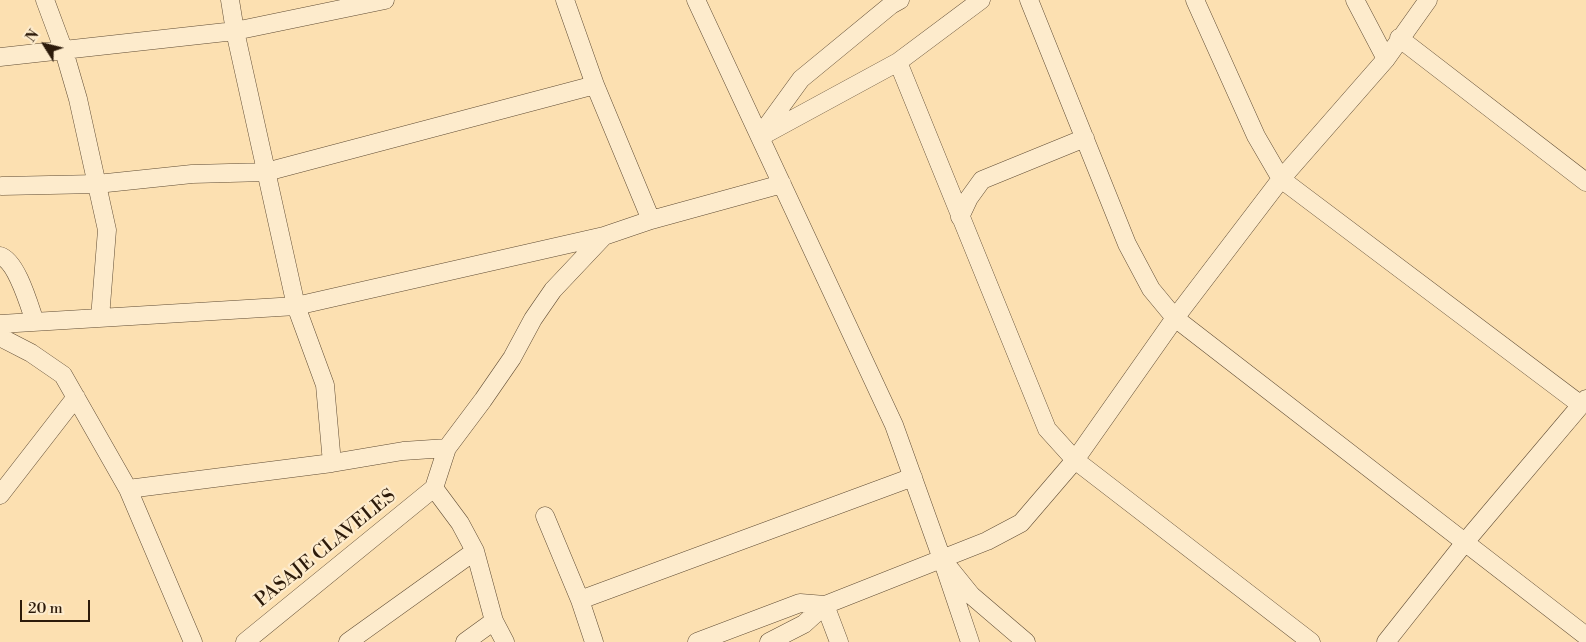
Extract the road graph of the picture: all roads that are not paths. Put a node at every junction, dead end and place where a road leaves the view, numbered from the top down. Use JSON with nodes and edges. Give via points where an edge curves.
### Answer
{"nodes":[{"id":1,"x":46,"y":0,"type":"edge"},
{"id":2,"x":230,"y":0,"type":"edge"},
{"id":3,"x":384,"y":0,"type":"edge"},
{"id":4,"x":565,"y":0,"type":"edge"},
{"id":5,"x":696,"y":0,"type":"edge"},
{"id":6,"x":900,"y":0,"type":"edge"},
{"id":7,"x":981,"y":0,"type":"edge"},
{"id":8,"x":1029,"y":0,"type":"edge"},
{"id":9,"x":1195,"y":0,"type":"edge"},
{"id":10,"x":1356,"y":0,"type":"edge"},
{"id":11,"x":1428,"y":0,"type":"edge"},
{"id":12,"x":235,"y":31,"type":"junction"},
{"id":13,"x":1399,"y":38,"type":"junction"},
{"id":14,"x":64,"y":51,"type":"junction"},
{"id":15,"x":0,"y":58,"type":"edge"},
{"id":16,"x":1386,"y":59,"type":"junction"},
{"id":17,"x":898,"y":62,"type":"junction"},
{"id":18,"x":595,"y":85,"type":"junction"},
{"id":19,"x":760,"y":136,"type":"junction"},
{"id":20,"x":1085,"y":138,"type":"junction"},
{"id":21,"x":266,"y":172,"type":"junction"},
{"id":22,"x":1281,"y":179,"type":"junction"},
{"id":23,"x":1586,"y":182,"type":"edge"},
{"id":24,"x":97,"y":184,"type":"junction"},
{"id":25,"x":782,"y":184,"type":"junction"},
{"id":26,"x":2,"y":186,"type":"dead end"},
{"id":27,"x":960,"y":217,"type":"junction"},
{"id":28,"x":651,"y":220,"type":"junction"},
{"id":29,"x":604,"y":236,"type":"junction"},
{"id":30,"x":0,"y":256,"type":"edge"},
{"id":31,"x":296,"y":306,"type":"junction"},
{"id":32,"x":100,"y":318,"type":"junction"},
{"id":33,"x":1175,"y":318,"type":"junction"},
{"id":34,"x":34,"y":322,"type":"junction"},
{"id":35,"x":0,"y":324,"type":"edge"},
{"id":36,"x":0,"y":337,"type":"edge"},
{"id":37,"x":76,"y":397,"type":"junction"},
{"id":38,"x":1584,"y":402,"type":"edge"},
{"id":39,"x":447,"y":448,"type":"junction"},
{"id":40,"x":1075,"y":460,"type":"junction"},
{"id":41,"x":332,"y":463,"type":"junction"},
{"id":42,"x":913,"y":478,"type":"junction"},
{"id":43,"x":434,"y":488,"type":"junction"},
{"id":44,"x":128,"y":489,"type":"junction"},
{"id":45,"x":0,"y":495,"type":"edge"},
{"id":46,"x":545,"y":516,"type":"dead end"},
{"id":47,"x":1466,"y":541,"type":"junction"},
{"id":48,"x":475,"y":551,"type":"junction"},
{"id":49,"x":942,"y":559,"type":"junction"},
{"id":50,"x":580,"y":600,"type":"junction"},
{"id":51,"x":825,"y":605,"type":"junction"},
{"id":52,"x":494,"y":622,"type":"junction"},
{"id":53,"x":1586,"y":636,"type":"edge"},
{"id":54,"x":193,"y":642,"type":"edge"},
{"id":55,"x":245,"y":642,"type":"edge"},
{"id":56,"x":348,"y":642,"type":"edge"},
{"id":57,"x":465,"y":642,"type":"edge"},
{"id":58,"x":505,"y":642,"type":"edge"},
{"id":59,"x":594,"y":642,"type":"edge"},
{"id":60,"x":697,"y":642,"type":"edge"},
{"id":61,"x":769,"y":642,"type":"edge"},
{"id":62,"x":839,"y":642,"type":"edge"},
{"id":63,"x":970,"y":642,"type":"edge"},
{"id":64,"x":1026,"y":642,"type":"edge"},
{"id":65,"x":1311,"y":642,"type":"edge"},
{"id":66,"x":1386,"y":642,"type":"edge"}],
"edges":[{"from":1,"to":14,"type":"street"},
{"from":2,"to":12,"type":"street"},
{"from":3,"to":12,"type":"street"},
{"from":4,"to":18,"type":"street"},
{"from":5,"to":19,"type":"street"},
{"from":6,"to":19,"type":"street","via":[[801,78]]},
{"from":7,"to":17,"type":"street"},
{"from":8,"to":20,"type":"street"},
{"from":9,"to":22,"type":"street","via":[[1256,136]]},
{"from":10,"to":16,"type":"street"},
{"from":11,"to":13,"type":"street"},
{"from":12,"to":14,"type":"street"},
{"from":12,"to":21,"type":"street"},
{"from":13,"to":16,"type":"street"},
{"from":13,"to":23,"type":"street"},
{"from":14,"to":15,"type":"street"},
{"from":14,"to":24,"type":"street"},
{"from":16,"to":22,"type":"street"},
{"from":17,"to":19,"type":"street"},
{"from":17,"to":27,"type":"street"},
{"from":18,"to":21,"type":"street"},
{"from":18,"to":28,"type":"street"},
{"from":19,"to":25,"type":"street"},
{"from":20,"to":27,"type":"street","via":[[982,180]]},
{"from":20,"to":33,"type":"street","via":[[1127,244],[1151,289]]},
{"from":21,"to":24,"type":"street","via":[[192,174]]},
{"from":21,"to":31,"type":"street"},
{"from":22,"to":33,"type":"street"},
{"from":22,"to":38,"type":"street"},
{"from":24,"to":26,"type":"street"},
{"from":24,"to":32,"type":"street","via":[[107,230]]},
{"from":25,"to":28,"type":"street"},
{"from":25,"to":42,"type":"street","via":[[894,425]]},
{"from":27,"to":40,"type":"street","via":[[1047,429]]},
{"from":28,"to":29,"type":"street"},
{"from":29,"to":31,"type":"street"},
{"from":29,"to":39,"type":"street","via":[[553,290],[512,358]]},
{"from":30,"to":34,"type":"street","via":[[13,266]]},
{"from":31,"to":32,"type":"street"},
{"from":31,"to":41,"type":"street","via":[[325,385]]},
{"from":32,"to":34,"type":"street"},
{"from":33,"to":40,"type":"street"},
{"from":33,"to":47,"type":"street"},
{"from":34,"to":35,"type":"street"},
{"from":36,"to":37,"type":"street","via":[[31,353],[63,376]]},
{"from":37,"to":44,"type":"street"},
{"from":37,"to":45,"type":"street"},
{"from":38,"to":47,"type":"street"},
{"from":39,"to":41,"type":"street","via":[[403,451]]},
{"from":39,"to":43,"type":"street"},
{"from":40,"to":49,"type":"street","via":[[1021,523]]},
{"from":40,"to":65,"type":"street"},
{"from":41,"to":44,"type":"street"},
{"from":42,"to":49,"type":"street"},
{"from":42,"to":50,"type":"street"},
{"from":43,"to":48,"type":"street"},
{"from":43,"to":55,"type":"street","name":"PASAJE CLAVELES"},
{"from":44,"to":54,"type":"street"},
{"from":46,"to":50,"type":"street"},
{"from":47,"to":53,"type":"street"},
{"from":47,"to":66,"type":"street"},
{"from":48,"to":52,"type":"street"},
{"from":48,"to":56,"type":"street"},
{"from":49,"to":51,"type":"street"},
{"from":49,"to":63,"type":"street"},
{"from":49,"to":64,"type":"street","via":[[971,595]]},
{"from":50,"to":59,"type":"street"},
{"from":51,"to":60,"type":"street","via":[[800,602]]},
{"from":51,"to":61,"type":"street","via":[[804,624]]},
{"from":51,"to":62,"type":"street"},
{"from":52,"to":57,"type":"street"},
{"from":52,"to":58,"type":"street"}]}
